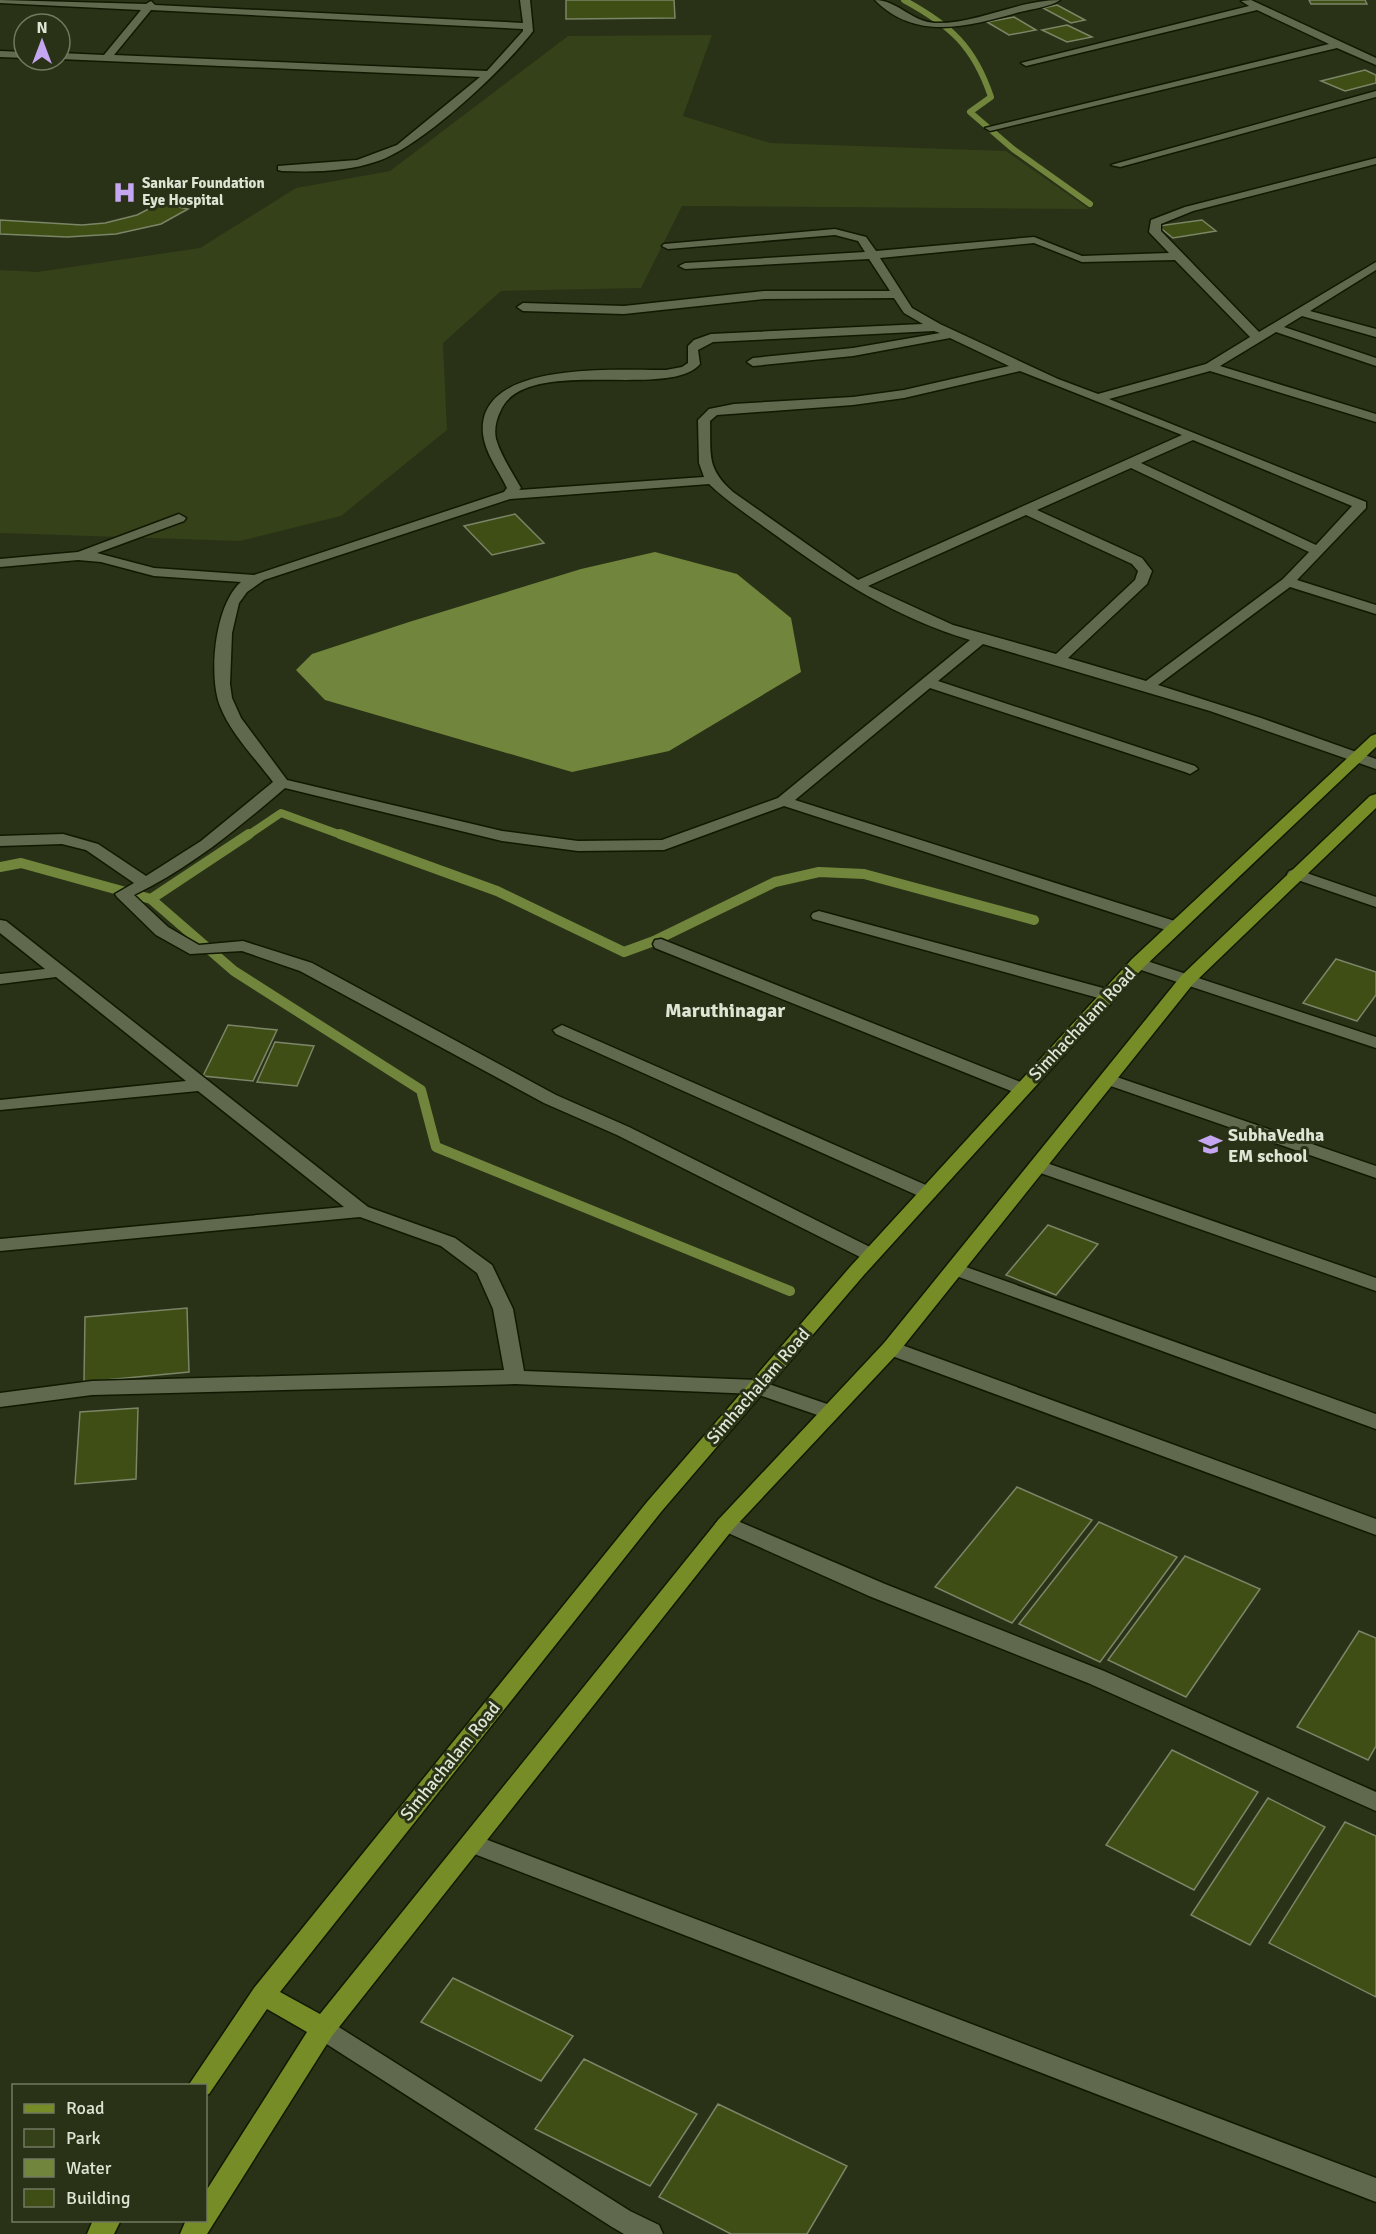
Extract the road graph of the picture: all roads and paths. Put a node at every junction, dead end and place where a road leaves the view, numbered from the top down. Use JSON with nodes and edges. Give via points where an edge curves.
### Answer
{"nodes":[{"id":1,"x":0,"y":0,"type":"edge"},
{"id":2,"x":155,"y":0,"type":"edge"},
{"id":3,"x":525,"y":0,"type":"edge"},
{"id":4,"x":880,"y":0,"type":"edge"},
{"id":5,"x":1055,"y":0,"type":"edge"},
{"id":6,"x":1244,"y":0,"type":"edge"},
{"id":7,"x":1257,"y":7,"type":"junction"},
{"id":8,"x":146,"y":9,"type":"junction"},
{"id":9,"x":528,"y":26,"type":"junction"},
{"id":10,"x":1340,"y":44,"type":"junction"},
{"id":11,"x":72,"y":56,"type":"edge"},
{"id":12,"x":106,"y":57,"type":"junction"},
{"id":13,"x":1376,"y":62,"type":"edge"},
{"id":14,"x":1026,"y":63,"type":"dead end"},
{"id":15,"x":488,"y":75,"type":"junction"},
{"id":16,"x":1376,"y":93,"type":"edge"},
{"id":17,"x":990,"y":128,"type":"dead end"},
{"id":18,"x":1376,"y":161,"type":"edge"},
{"id":19,"x":1116,"y":165,"type":"dead end"},
{"id":20,"x":282,"y":168,"type":"dead end"},
{"id":21,"x":668,"y":246,"type":"dead end"},
{"id":22,"x":874,"y":255,"type":"junction"},
{"id":23,"x":1178,"y":256,"type":"junction"},
{"id":24,"x":1376,"y":265,"type":"edge"},
{"id":25,"x":685,"y":266,"type":"dead end"},
{"id":26,"x":896,"y":294,"type":"junction"},
{"id":27,"x":523,"y":307,"type":"dead end"},
{"id":28,"x":1301,"y":312,"type":"junction"},
{"id":29,"x":936,"y":327,"type":"junction"},
{"id":30,"x":1276,"y":328,"type":"junction"},
{"id":31,"x":1376,"y":333,"type":"edge"},
{"id":32,"x":953,"y":335,"type":"junction"},
{"id":33,"x":1260,"y":339,"type":"junction"},
{"id":34,"x":753,"y":362,"type":"dead end"},
{"id":35,"x":1376,"y":362,"type":"edge"},
{"id":36,"x":1019,"y":366,"type":"junction"},
{"id":37,"x":1210,"y":367,"type":"junction"},
{"id":38,"x":1098,"y":399,"type":"junction"},
{"id":39,"x":1376,"y":418,"type":"edge"},
{"id":40,"x":1193,"y":435,"type":"junction"},
{"id":41,"x":1131,"y":463,"type":"junction"},
{"id":42,"x":712,"y":480,"type":"junction"},
{"id":43,"x":509,"y":495,"type":"junction"},
{"id":44,"x":1361,"y":506,"type":"junction"},
{"id":45,"x":1025,"y":509,"type":"junction"},
{"id":46,"x":1376,"y":510,"type":"edge"},
{"id":47,"x":180,"y":518,"type":"dead end"},
{"id":48,"x":1318,"y":551,"type":"junction"},
{"id":49,"x":78,"y":556,"type":"junction"},
{"id":50,"x":0,"y":563,"type":"edge"},
{"id":51,"x":256,"y":579,"type":"junction"},
{"id":52,"x":1288,"y":582,"type":"junction"},
{"id":53,"x":858,"y":585,"type":"junction"},
{"id":54,"x":1376,"y":610,"type":"edge"},
{"id":55,"x":982,"y":637,"type":"junction"},
{"id":56,"x":1058,"y":660,"type":"junction"},
{"id":57,"x":928,"y":682,"type":"junction"},
{"id":58,"x":1149,"y":687,"type":"junction"},
{"id":59,"x":1376,"y":739,"type":"edge"},
{"id":60,"x":1357,"y":757,"type":"junction"},
{"id":61,"x":1376,"y":765,"type":"edge"},
{"id":62,"x":1190,"y":769,"type":"dead end"},
{"id":63,"x":282,"y":783,"type":"junction"},
{"id":64,"x":1376,"y":799,"type":"edge"},
{"id":65,"x":784,"y":801,"type":"junction"},
{"id":66,"x":0,"y":842,"type":"edge"},
{"id":67,"x":1295,"y":874,"type":"junction"},
{"id":68,"x":146,"y":884,"type":"junction"},
{"id":69,"x":1376,"y":902,"type":"edge"},
{"id":70,"x":819,"y":916,"type":"dead end"},
{"id":71,"x":0,"y":925,"type":"edge"},
{"id":72,"x":1175,"y":927,"type":"junction"},
{"id":73,"x":661,"y":944,"type":"dead end"},
{"id":74,"x":1138,"y":963,"type":"junction"},
{"id":75,"x":59,"y":972,"type":"junction"},
{"id":76,"x":0,"y":979,"type":"edge"},
{"id":77,"x":1187,"y":980,"type":"junction"},
{"id":78,"x":1108,"y":995,"type":"junction"},
{"id":79,"x":562,"y":1029,"type":"dead end"},
{"id":80,"x":1376,"y":1043,"type":"edge"},
{"id":81,"x":1108,"y":1079,"type":"junction"},
{"id":82,"x":202,"y":1084,"type":"junction"},
{"id":83,"x":1022,"y":1089,"type":"junction"},
{"id":84,"x":0,"y":1106,"type":"edge"},
{"id":85,"x":1038,"y":1166,"type":"junction"},
{"id":86,"x":1376,"y":1172,"type":"edge"},
{"id":87,"x":928,"y":1193,"type":"junction"},
{"id":88,"x":361,"y":1211,"type":"junction"},
{"id":89,"x":0,"y":1245,"type":"edge"},
{"id":90,"x":871,"y":1255,"type":"junction"},
{"id":91,"x":955,"y":1269,"type":"junction"},
{"id":92,"x":1376,"y":1285,"type":"edge"},
{"id":93,"x":891,"y":1347,"type":"junction"},
{"id":94,"x":515,"y":1377,"type":"junction"},
{"id":95,"x":757,"y":1387,"type":"junction"},
{"id":96,"x":0,"y":1400,"type":"edge"},
{"id":97,"x":829,"y":1412,"type":"junction"},
{"id":98,"x":1376,"y":1422,"type":"edge"},
{"id":99,"x":726,"y":1524,"type":"junction"},
{"id":100,"x":1376,"y":1527,"type":"edge"},
{"id":101,"x":1376,"y":1802,"type":"edge"},
{"id":102,"x":472,"y":1843,"type":"junction"},
{"id":103,"x":263,"y":1995,"type":"junction"},
{"id":104,"x":323,"y":2028,"type":"junction"},
{"id":105,"x":201,"y":2084,"type":"edge"},
{"id":106,"x":1376,"y":2190,"type":"edge"},
{"id":107,"x":207,"y":2210,"type":"edge"},
{"id":108,"x":618,"y":2226,"type":"edge"},
{"id":109,"x":650,"y":2234,"type":"edge"}],
"edges":[{"from":1,"to":8,"type":"street"},
{"from":2,"to":8,"type":"street"},
{"from":3,"to":9,"type":"street"},
{"from":4,"to":5,"type":"street","via":[[912,21],[945,26]]},
{"from":6,"to":7,"type":"street"},
{"from":7,"to":10,"type":"street"},
{"from":7,"to":14,"type":"street"},
{"from":8,"to":9,"type":"street"},
{"from":8,"to":12,"type":"street"},
{"from":9,"to":15,"type":"street","via":[[528,31]]},
{"from":10,"to":13,"type":"street"},
{"from":10,"to":17,"type":"street"},
{"from":11,"to":12,"type":"street"},
{"from":12,"to":15,"type":"street"},
{"from":15,"to":20,"type":"street","via":[[384,157],[354,166]]},
{"from":16,"to":19,"type":"street"},
{"from":18,"to":23,"type":"street","via":[[1169,215],[1155,222],[1155,232]]},
{"from":21,"to":22,"type":"street","via":[[835,232],[862,239]]},
{"from":22,"to":23,"type":"street","via":[[1034,240],[1053,245],[1076,259]]},
{"from":22,"to":25,"type":"street"},
{"from":22,"to":26,"type":"street"},
{"from":23,"to":33,"type":"street"},
{"from":24,"to":28,"type":"street"},
{"from":26,"to":27,"type":"street","via":[[764,295],[624,310]]},
{"from":26,"to":29,"type":"street","via":[[908,310]]},
{"from":28,"to":30,"type":"street"},
{"from":28,"to":31,"type":"street"},
{"from":29,"to":32,"type":"street"},
{"from":29,"to":43,"type":"street","via":[[711,339],[698,342],[692,349],[694,364],[686,370],[547,380],[519,386],[506,393],[490,420],[489,435],[514,488]]},
{"from":30,"to":33,"type":"street"},
{"from":30,"to":35,"type":"street"},
{"from":32,"to":34,"type":"street","via":[[853,352]]},
{"from":32,"to":36,"type":"street"},
{"from":33,"to":37,"type":"street"},
{"from":36,"to":38,"type":"street"},
{"from":36,"to":42,"type":"street","via":[[904,394],[713,412],[704,420],[705,464]]},
{"from":37,"to":38,"type":"street"},
{"from":37,"to":39,"type":"street"},
{"from":38,"to":40,"type":"street"},
{"from":40,"to":41,"type":"street"},
{"from":40,"to":44,"type":"street"},
{"from":41,"to":45,"type":"street"},
{"from":41,"to":48,"type":"street"},
{"from":42,"to":43,"type":"street"},
{"from":42,"to":53,"type":"street"},
{"from":43,"to":51,"type":"street"},
{"from":44,"to":46,"type":"street"},
{"from":44,"to":48,"type":"street"},
{"from":45,"to":53,"type":"street"},
{"from":45,"to":56,"type":"street","via":[[1137,561],[1145,571],[1142,581]]},
{"from":47,"to":49,"type":"street"},
{"from":48,"to":52,"type":"street"},
{"from":49,"to":50,"type":"street"},
{"from":49,"to":51,"type":"street","via":[[154,572]]},
{"from":51,"to":63,"type":"street","via":[[237,594],[226,621],[226,706]]},
{"from":52,"to":54,"type":"street"},
{"from":52,"to":58,"type":"street"},
{"from":53,"to":55,"type":"street","via":[[922,618]]},
{"from":55,"to":56,"type":"street"},
{"from":55,"to":57,"type":"street"},
{"from":56,"to":58,"type":"street"},
{"from":57,"to":62,"type":"street"},
{"from":57,"to":65,"type":"street"},
{"from":58,"to":60,"type":"street"},
{"from":59,"to":60,"type":"main road","name":"Simhachalam Road"},
{"from":60,"to":61,"type":"street"},
{"from":60,"to":72,"type":"main road","name":"Simhachalam Road"},
{"from":63,"to":65,"type":"street","via":[[458,827],[578,846],[664,845]]},
{"from":63,"to":68,"type":"street","via":[[226,830]]},
{"from":64,"to":67,"type":"main road"},
{"from":65,"to":72,"type":"street"},
{"from":66,"to":68,"type":"street","via":[[63,839],[92,847]]},
{"from":67,"to":69,"type":"street"},
{"from":67,"to":77,"type":"main road"},
{"from":68,"to":90,"type":"street","via":[[123,894],[162,932],[196,950],[243,946],[306,967],[550,1099],[623,1131]]},
{"from":70,"to":78,"type":"street"},
{"from":71,"to":75,"type":"street"},
{"from":72,"to":74,"type":"main road","name":"Simhachalam Road"},
{"from":73,"to":83,"type":"street"},
{"from":74,"to":77,"type":"street"},
{"from":74,"to":78,"type":"main road","name":"Simhachalam Road"},
{"from":75,"to":76,"type":"street"},
{"from":75,"to":82,"type":"street"},
{"from":77,"to":80,"type":"street"},
{"from":77,"to":81,"type":"main road"},
{"from":78,"to":83,"type":"main road","name":"Simhachalam Road"},
{"from":79,"to":87,"type":"street"},
{"from":81,"to":85,"type":"main road"},
{"from":81,"to":86,"type":"street"},
{"from":82,"to":84,"type":"street"},
{"from":82,"to":88,"type":"street"},
{"from":83,"to":87,"type":"main road","name":"Simhachalam Road"},
{"from":85,"to":91,"type":"main road"},
{"from":85,"to":92,"type":"street"},
{"from":87,"to":90,"type":"main road","name":"Simhachalam Road"},
{"from":88,"to":89,"type":"street"},
{"from":88,"to":94,"type":"street","via":[[448,1242],[485,1269],[503,1309]]},
{"from":90,"to":95,"type":"main road","name":"Simhachalam Road"},
{"from":91,"to":93,"type":"main road"},
{"from":91,"to":98,"type":"street"},
{"from":93,"to":97,"type":"main road"},
{"from":93,"to":100,"type":"street"},
{"from":94,"to":95,"type":"street"},
{"from":94,"to":96,"type":"street","via":[[92,1388]]},
{"from":95,"to":97,"type":"street"},
{"from":95,"to":103,"type":"main road","name":"Simhachalam Road","via":[[647,1516]]},
{"from":97,"to":99,"type":"main road"},
{"from":99,"to":101,"type":"street","via":[[877,1590],[1095,1677]]},
{"from":99,"to":102,"type":"main road"},
{"from":102,"to":104,"type":"main road"},
{"from":102,"to":106,"type":"street"},
{"from":103,"to":104,"type":"main road"},
{"from":103,"to":105,"type":"main road","name":"Simhachalam Road"},
{"from":104,"to":107,"type":"main road"},
{"from":104,"to":108,"type":"street"},
{"from":108,"to":109,"type":"street"}]}
